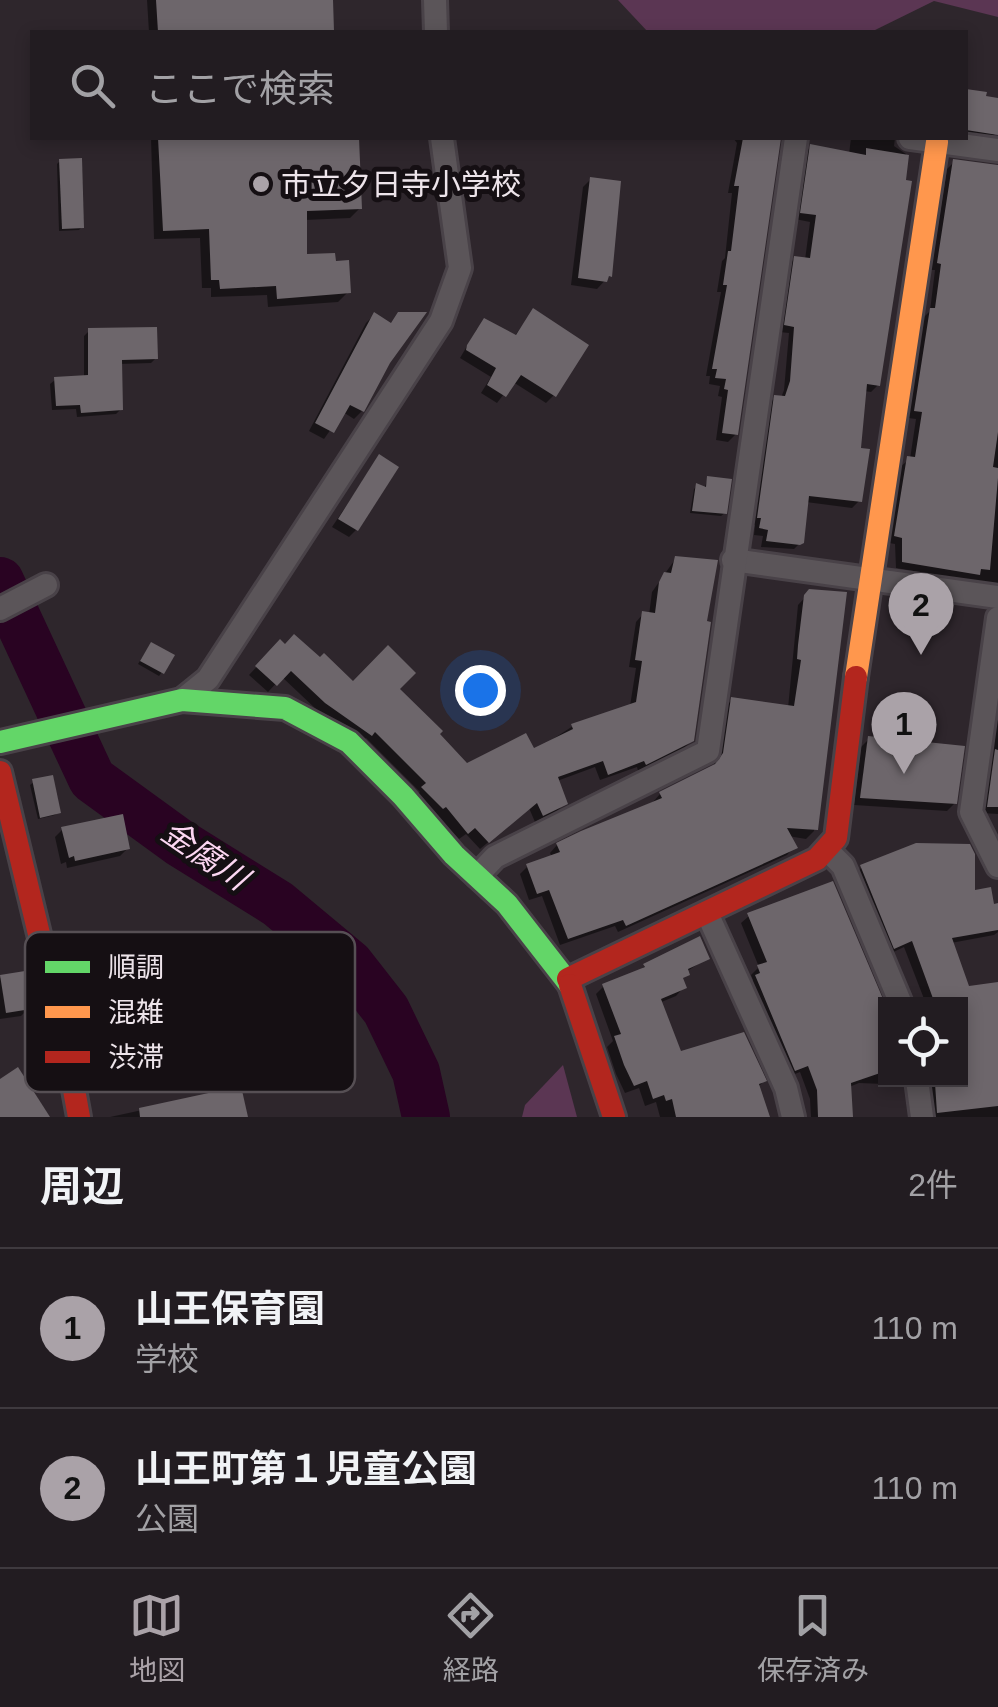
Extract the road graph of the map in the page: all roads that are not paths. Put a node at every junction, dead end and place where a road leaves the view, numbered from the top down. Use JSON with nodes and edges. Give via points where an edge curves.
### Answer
{"nodes":[{"id":1,"x":434,"y":0,"type":"edge"},
{"id":2,"x":436,"y":30,"type":"edge"},
{"id":3,"x":442,"y":140,"type":"edge"},
{"id":4,"x":796,"y":140,"type":"edge"},
{"id":5,"x":924,"y":140,"type":"edge"},
{"id":6,"x":937,"y":142,"type":"junction"},
{"id":7,"x":998,"y":150,"type":"edge"},
{"id":8,"x":733,"y":560,"type":"junction"},
{"id":9,"x":869,"y":577,"type":"junction"},
{"id":10,"x":46,"y":585,"type":"dead end"},
{"id":11,"x":998,"y":597,"type":"edge"},
{"id":12,"x":0,"y":609,"type":"edge"},
{"id":13,"x":998,"y":618,"type":"edge"},
{"id":14,"x":182,"y":700,"type":"junction"},
{"id":15,"x":0,"y":742,"type":"edge"},
{"id":16,"x":0,"y":772,"type":"edge"},
{"id":17,"x":826,"y":850,"type":"junction"},
{"id":18,"x":998,"y":866,"type":"edge"},
{"id":19,"x":477,"y":876,"type":"junction"},
{"id":20,"x":708,"y":914,"type":"junction"},
{"id":21,"x":39,"y":932,"type":"edge"},
{"id":22,"x":568,"y":979,"type":"junction"},
{"id":23,"x":898,"y":997,"type":"edge"},
{"id":24,"x":918,"y":1087,"type":"edge"},
{"id":25,"x":74,"y":1092,"type":"edge"},
{"id":26,"x":79,"y":1117,"type":"edge"},
{"id":27,"x":614,"y":1117,"type":"edge"},
{"id":28,"x":793,"y":1117,"type":"edge"},
{"id":29,"x":922,"y":1117,"type":"edge"}],
"edges":[{"from":1,"to":2,"type":"street"},
{"from":3,"to":14,"type":"street","via":[[460,268],[441,321],[208,679]]},
{"from":4,"to":8,"type":"street"},
{"from":5,"to":6,"type":"street"},
{"from":6,"to":7,"type":"street"},
{"from":6,"to":9,"type":"street"},
{"from":8,"to":9,"type":"street"},
{"from":8,"to":19,"type":"street","via":[[708,751],[495,857]]},
{"from":9,"to":11,"type":"street"},
{"from":9,"to":17,"type":"street","via":[[836,838]]},
{"from":10,"to":12,"type":"street"},
{"from":13,"to":18,"type":"street","via":[[971,812]]},
{"from":14,"to":15,"type":"street"},
{"from":14,"to":19,"type":"street","via":[[286,708],[349,742]]},
{"from":16,"to":21,"type":"street"},
{"from":17,"to":20,"type":"street"},
{"from":17,"to":23,"type":"street","via":[[844,866]]},
{"from":19,"to":22,"type":"street"},
{"from":20,"to":22,"type":"street"},
{"from":20,"to":28,"type":"street"},
{"from":22,"to":27,"type":"street"},
{"from":24,"to":29,"type":"street"},
{"from":25,"to":26,"type":"street"}]}
